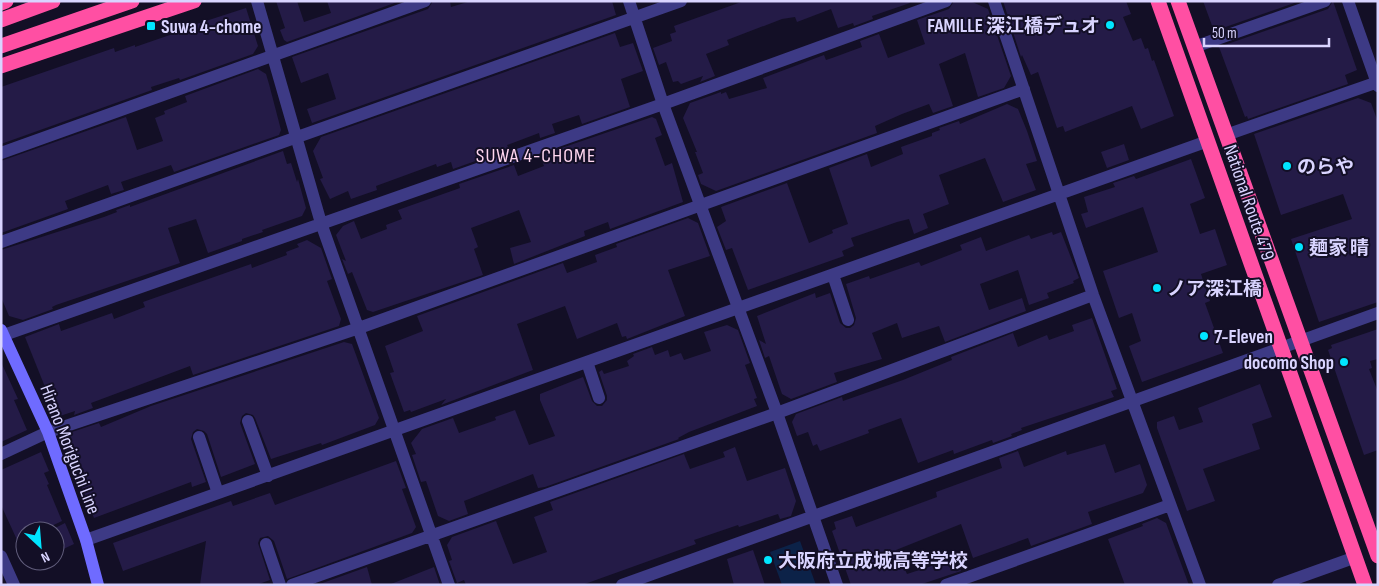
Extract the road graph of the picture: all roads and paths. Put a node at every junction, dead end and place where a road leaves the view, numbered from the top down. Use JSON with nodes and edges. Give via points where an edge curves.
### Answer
{"nodes":[{"id":1,"x":6,"y":1,"type":"edge"},
{"id":2,"x":30,"y":1,"type":"edge"},
{"id":3,"x":53,"y":1,"type":"edge"},
{"id":4,"x":132,"y":1,"type":"edge"},
{"id":5,"x":194,"y":1,"type":"edge"},
{"id":6,"x":258,"y":1,"type":"edge"},
{"id":7,"x":425,"y":1,"type":"edge"},
{"id":8,"x":629,"y":1,"type":"edge"},
{"id":9,"x":681,"y":1,"type":"edge"},
{"id":10,"x":946,"y":1,"type":"edge"},
{"id":11,"x":994,"y":1,"type":"edge"},
{"id":12,"x":1158,"y":1,"type":"edge"},
{"id":13,"x":1178,"y":1,"type":"edge"},
{"id":14,"x":1325,"y":1,"type":"edge"},
{"id":15,"x":1348,"y":1,"type":"edge"},
{"id":16,"x":1,"y":3,"type":"edge"},
{"id":17,"x":1,"y":11,"type":"edge"},
{"id":18,"x":635,"y":18,"type":"junction"},
{"id":19,"x":1,"y":20,"type":"edge"},
{"id":20,"x":1,"y":46,"type":"edge"},
{"id":21,"x":1194,"y":47,"type":"junction"},
{"id":22,"x":273,"y":56,"type":"junction"},
{"id":23,"x":1,"y":66,"type":"edge"},
{"id":24,"x":1377,"y":84,"type":"edge"},
{"id":25,"x":1024,"y":89,"type":"junction"},
{"id":26,"x":663,"y":104,"type":"junction"},
{"id":27,"x":1226,"y":136,"type":"junction"},
{"id":28,"x":297,"y":139,"type":"junction"},
{"id":29,"x":1208,"y":141,"type":"junction"},
{"id":30,"x":1,"y":153,"type":"edge"},
{"id":31,"x":1060,"y":194,"type":"junction"},
{"id":32,"x":701,"y":204,"type":"junction"},
{"id":33,"x":322,"y":223,"type":"junction"},
{"id":34,"x":1,"y":242,"type":"edge"},
{"id":35,"x":833,"y":275,"type":"junction"},
{"id":36,"x":1093,"y":295,"type":"junction"},
{"id":37,"x":738,"y":308,"type":"junction"},
{"id":38,"x":1378,"y":312,"type":"edge"},
{"id":39,"x":848,"y":320,"type":"dead end"},
{"id":40,"x":360,"y":328,"type":"junction"},
{"id":41,"x":2,"y":333,"type":"edge"},
{"id":42,"x":1300,"y":340,"type":"junction"},
{"id":43,"x":1279,"y":346,"type":"junction"},
{"id":44,"x":587,"y":362,"type":"junction"},
{"id":45,"x":599,"y":398,"type":"dead end"},
{"id":46,"x":1133,"y":399,"type":"junction"},
{"id":47,"x":777,"y":413,"type":"junction"},
{"id":48,"x":248,"y":421,"type":"dead end"},
{"id":49,"x":395,"y":430,"type":"junction"},
{"id":50,"x":48,"y":432,"type":"junction"},
{"id":51,"x":198,"y":437,"type":"dead end"},
{"id":52,"x":1,"y":454,"type":"edge"},
{"id":53,"x":268,"y":476,"type":"junction"},
{"id":54,"x":218,"y":493,"type":"junction"},
{"id":55,"x":1170,"y":505,"type":"junction"},
{"id":56,"x":813,"y":518,"type":"junction"},
{"id":57,"x":431,"y":535,"type":"junction"},
{"id":58,"x":86,"y":540,"type":"junction"},
{"id":59,"x":266,"y":544,"type":"dead end"},
{"id":60,"x":1377,"y":553,"type":"edge"},
{"id":61,"x":1,"y":556,"type":"edge"},
{"id":62,"x":1356,"y":558,"type":"junction"},
{"id":63,"x":14,"y":585,"type":"edge"},
{"id":64,"x":98,"y":585,"type":"edge"},
{"id":65,"x":280,"y":585,"type":"edge"},
{"id":66,"x":292,"y":585,"type":"edge"},
{"id":67,"x":449,"y":585,"type":"edge"},
{"id":68,"x":622,"y":585,"type":"edge"},
{"id":69,"x":837,"y":585,"type":"edge"},
{"id":70,"x":946,"y":585,"type":"edge"},
{"id":71,"x":1200,"y":585,"type":"edge"},
{"id":72,"x":1278,"y":585,"type":"edge"},
{"id":73,"x":1366,"y":585,"type":"edge"}],
"edges":[{"from":1,"to":16,"type":"highway"},
{"from":2,"to":17,"type":"highway"},
{"from":3,"to":19,"type":"highway"},
{"from":4,"to":20,"type":"highway"},
{"from":5,"to":23,"type":"highway"},
{"from":6,"to":22,"type":"street"},
{"from":7,"to":22,"type":"street"},
{"from":8,"to":18,"type":"street"},
{"from":9,"to":18,"type":"street"},
{"from":10,"to":26,"type":"street"},
{"from":11,"to":25,"type":"street"},
{"from":12,"to":29,"type":"highway","name":"National Route 479"},
{"from":13,"to":21,"type":"highway","name":"National Route 479"},
{"from":14,"to":21,"type":"street"},
{"from":15,"to":24,"type":"street"},
{"from":18,"to":26,"type":"street"},
{"from":18,"to":28,"type":"street"},
{"from":21,"to":27,"type":"highway","name":"National Route 479"},
{"from":22,"to":28,"type":"street"},
{"from":22,"to":30,"type":"street"},
{"from":24,"to":27,"type":"street"},
{"from":25,"to":31,"type":"street"},
{"from":25,"to":32,"type":"street"},
{"from":26,"to":32,"type":"street"},
{"from":26,"to":33,"type":"street"},
{"from":27,"to":42,"type":"highway","name":"National Route 479"},
{"from":28,"to":33,"type":"street"},
{"from":28,"to":34,"type":"street"},
{"from":29,"to":31,"type":"street"},
{"from":29,"to":43,"type":"highway","name":"National Route 479"},
{"from":31,"to":35,"type":"street"},
{"from":31,"to":36,"type":"street"},
{"from":32,"to":37,"type":"street"},
{"from":32,"to":40,"type":"street"},
{"from":33,"to":40,"type":"street"},
{"from":33,"to":41,"type":"street"},
{"from":35,"to":37,"type":"street"},
{"from":35,"to":39,"type":"street"},
{"from":36,"to":46,"type":"street"},
{"from":36,"to":47,"type":"street"},
{"from":37,"to":44,"type":"street"},
{"from":37,"to":47,"type":"street"},
{"from":38,"to":42,"type":"street"},
{"from":40,"to":49,"type":"street"},
{"from":40,"to":50,"type":"street"},
{"from":41,"to":50,"type":"main road","name":"Hirano Moriguchi Line"},
{"from":42,"to":43,"type":"street"},
{"from":42,"to":60,"type":"highway","name":"National Route 479"},
{"from":43,"to":46,"type":"street"},
{"from":43,"to":62,"type":"highway","name":"National Route 479"},
{"from":44,"to":45,"type":"street"},
{"from":44,"to":49,"type":"street"},
{"from":46,"to":55,"type":"street"},
{"from":46,"to":56,"type":"street"},
{"from":47,"to":56,"type":"street"},
{"from":47,"to":57,"type":"street"},
{"from":48,"to":53,"type":"street"},
{"from":49,"to":53,"type":"street"},
{"from":49,"to":57,"type":"street"},
{"from":50,"to":52,"type":"street"},
{"from":50,"to":58,"type":"main road","name":"Hirano Moriguchi Line"},
{"from":51,"to":54,"type":"street"},
{"from":53,"to":54,"type":"street"},
{"from":54,"to":58,"type":"street"},
{"from":55,"to":70,"type":"street"},
{"from":55,"to":71,"type":"street"},
{"from":56,"to":68,"type":"street"},
{"from":56,"to":69,"type":"street"},
{"from":57,"to":66,"type":"street"},
{"from":57,"to":67,"type":"street"},
{"from":58,"to":64,"type":"main road","name":"Hirano Moriguchi Line"},
{"from":59,"to":65,"type":"street"},
{"from":61,"to":63,"type":"street"},
{"from":62,"to":72,"type":"street"},
{"from":62,"to":73,"type":"highway","name":"National Route 479"}]}
